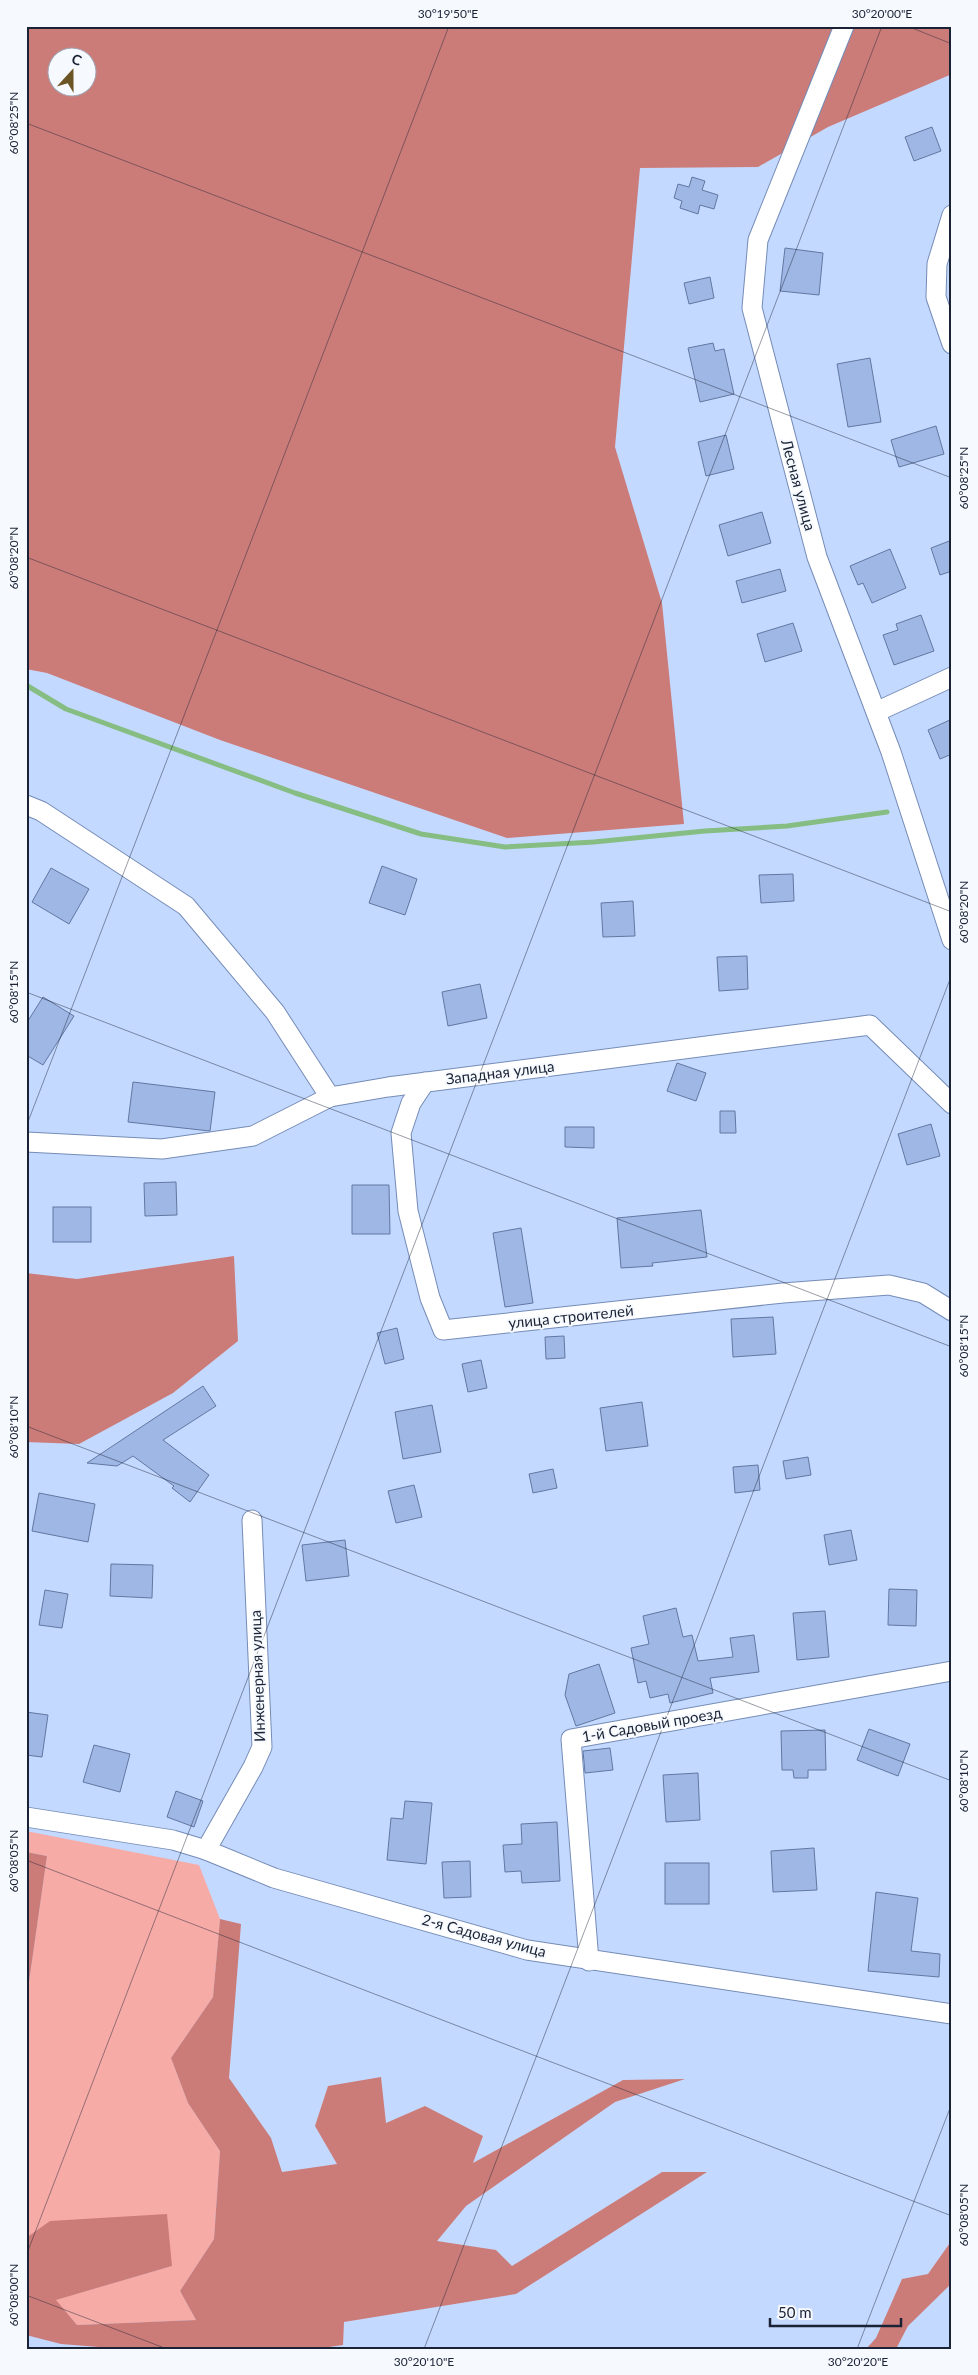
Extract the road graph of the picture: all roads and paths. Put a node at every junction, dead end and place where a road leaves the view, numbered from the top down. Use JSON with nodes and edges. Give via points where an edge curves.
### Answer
{"nodes":[{"id":1,"x":844,"y":26,"type":"edge"},
{"id":2,"x":952,"y":215,"type":"edge"},
{"id":3,"x":952,"y":344,"type":"edge"},
{"id":4,"x":952,"y":677,"type":"edge"},
{"id":5,"x":876,"y":712,"type":"junction"},
{"id":6,"x":26,"y":805,"type":"edge"},
{"id":7,"x":946,"y":903,"type":"edge"},
{"id":8,"x":952,"y":940,"type":"edge"},
{"id":9,"x":425,"y":1082,"type":"junction"},
{"id":10,"x":330,"y":1097,"type":"junction"},
{"id":11,"x":952,"y":1104,"type":"edge"},
{"id":12,"x":26,"y":1142,"type":"edge"},
{"id":13,"x":952,"y":1311,"type":"edge"},
{"id":14,"x":252,"y":1520,"type":"dead end"},
{"id":15,"x":952,"y":1671,"type":"edge"},
{"id":16,"x":26,"y":1817,"type":"edge"},
{"id":17,"x":206,"y":1850,"type":"junction"},
{"id":18,"x":589,"y":1960,"type":"junction"},
{"id":19,"x":952,"y":2014,"type":"edge"}],
"edges":[{"from":1,"to":5,"type":"street","name":"Лесная улица","via":[[758,240],[752,308],[817,557]]},
{"from":2,"to":3,"type":"street","via":[[937,264],[936,297]]},
{"from":4,"to":5,"type":"street"},
{"from":5,"to":7,"type":"street","name":"Лесная улица"},
{"from":6,"to":10,"type":"street","via":[[41,811],[186,906],[275,1012]]},
{"from":7,"to":8,"type":"street","name":"Лесная улица"},
{"from":9,"to":10,"type":"street","name":"Западная улица"},
{"from":9,"to":11,"type":"street","name":"Западная улица","via":[[870,1025]]},
{"from":9,"to":13,"type":"street","name":"улица строителей","via":[[411,1103],[401,1134],[408,1212],[430,1298],[443,1330],[783,1293],[889,1285],[923,1294]]},
{"from":10,"to":12,"type":"street","name":"Западная улица","via":[[253,1136],[162,1150]]},
{"from":14,"to":17,"type":"street","name":"Инженерная улица","via":[[262,1747],[254,1767]]},
{"from":15,"to":18,"type":"street","name":"1-й Садовый проезд","via":[[571,1739]]},
{"from":16,"to":17,"type":"street","name":"2-я Садовая улица","via":[[173,1840]]},
{"from":17,"to":18,"type":"street","name":"2-я Садовая улица","via":[[274,1878],[527,1950]]},
{"from":18,"to":19,"type":"street","name":"2-я Садовая улица"}]}
